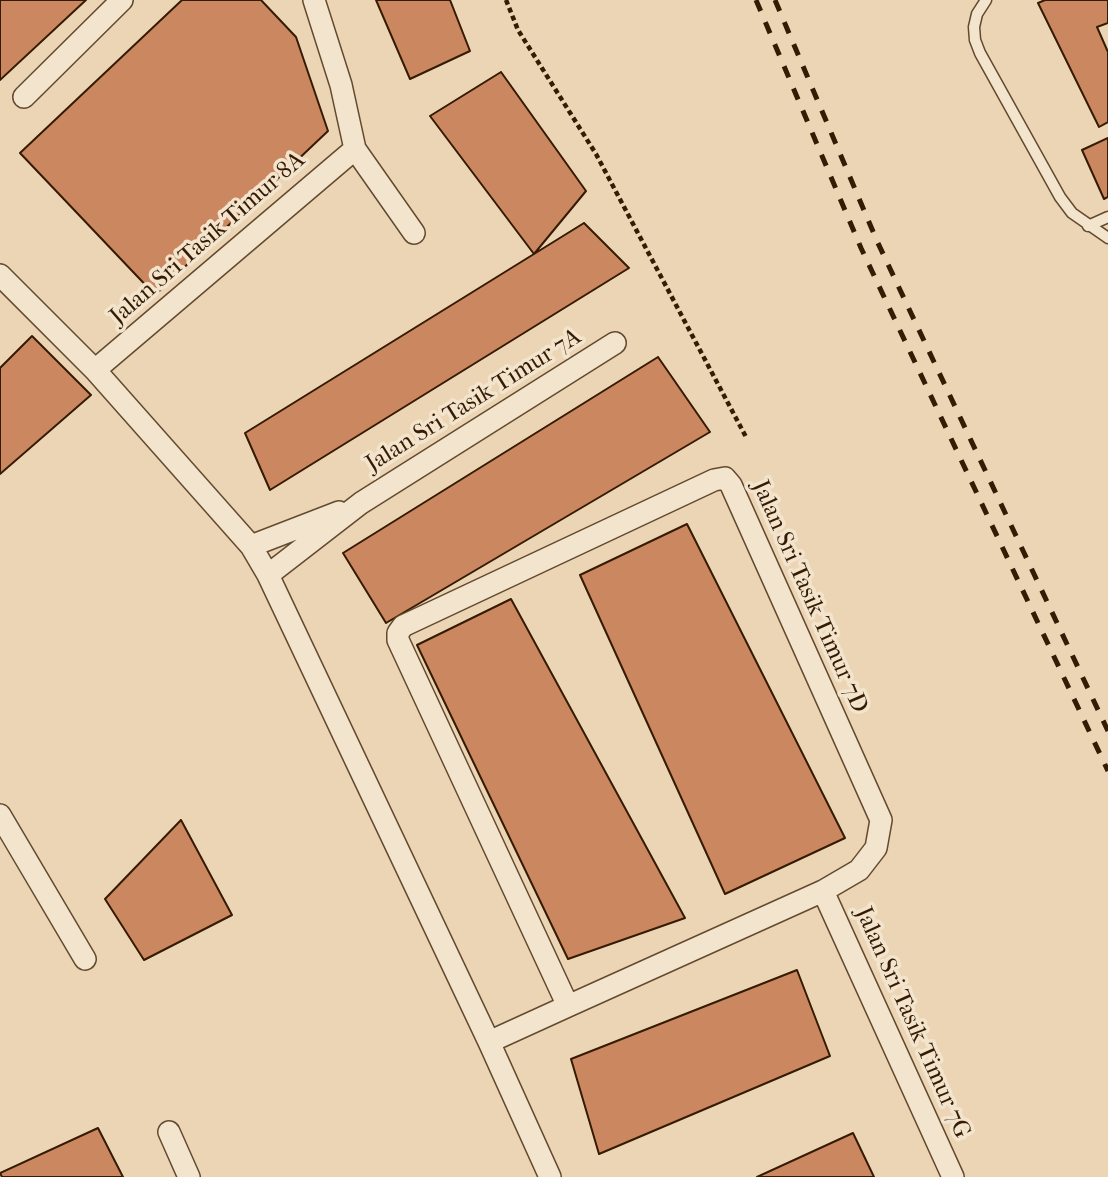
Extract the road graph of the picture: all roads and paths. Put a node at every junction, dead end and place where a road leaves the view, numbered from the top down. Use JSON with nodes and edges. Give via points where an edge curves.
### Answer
{"nodes":[{"id":1,"x":122,"y":0,"type":"edge"},
{"id":2,"x":314,"y":0,"type":"edge"},
{"id":3,"x":506,"y":0,"type":"edge"},
{"id":4,"x":986,"y":0,"type":"edge"},
{"id":5,"x":24,"y":97,"type":"dead end"},
{"id":6,"x":355,"y":149,"type":"junction"},
{"id":7,"x":1108,"y":218,"type":"edge"},
{"id":8,"x":1088,"y":226,"type":"junction"},
{"id":9,"x":414,"y":233,"type":"dead end"},
{"id":10,"x":1108,"y":238,"type":"edge"},
{"id":11,"x":0,"y":275,"type":"edge"},
{"id":12,"x":615,"y":344,"type":"dead end"},
{"id":13,"x":95,"y":370,"type":"junction"},
{"id":14,"x":746,"y":437,"type":"dead end"},
{"id":15,"x":361,"y":503,"type":"junction"},
{"id":16,"x":251,"y":546,"type":"junction"},
{"id":17,"x":268,"y":576,"type":"junction"},
{"id":18,"x":0,"y":815,"type":"edge"},
{"id":19,"x":823,"y":891,"type":"junction"},
{"id":20,"x":85,"y":959,"type":"dead end"},
{"id":21,"x":568,"y":1006,"type":"junction"},
{"id":22,"x":489,"y":1042,"type":"junction"},
{"id":23,"x":169,"y":1132,"type":"dead end"},
{"id":24,"x":189,"y":1177,"type":"edge"},
{"id":25,"x":550,"y":1177,"type":"edge"},
{"id":26,"x":953,"y":1177,"type":"edge"}],
"edges":[{"from":1,"to":5,"type":"street"},
{"from":2,"to":6,"type":"street"},
{"from":3,"to":14,"type":"path","via":[[518,30],[596,154]]},
{"from":4,"to":8,"type":"lane","via":[[974,27],[979,53],[1060,197]]},
{"from":6,"to":9,"type":"street"},
{"from":6,"to":13,"type":"street","name":"Jalan Sri Tasik Timur 8A"},
{"from":7,"to":8,"type":"lane"},
{"from":8,"to":10,"type":"lane"},
{"from":11,"to":13,"type":"street"},
{"from":12,"to":15,"type":"street","name":"Jalan Sri Tasik Timur 7A"},
{"from":13,"to":16,"type":"street"},
{"from":15,"to":16,"type":"street"},
{"from":15,"to":17,"type":"street"},
{"from":16,"to":17,"type":"street"},
{"from":17,"to":22,"type":"street"},
{"from":18,"to":20,"type":"street"},
{"from":19,"to":21,"type":"street"},
{"from":19,"to":21,"type":"street","name":"Jalan Sri Tasik Timur 7D","via":[[859,870],[876,848],[881,820],[732,485],[725,478],[714,480],[403,626],[398,633]]},
{"from":19,"to":26,"type":"street","name":"Jalan Sri Tasik Timur 7G"},
{"from":21,"to":22,"type":"street"},
{"from":22,"to":25,"type":"street"},
{"from":23,"to":24,"type":"street"}]}
